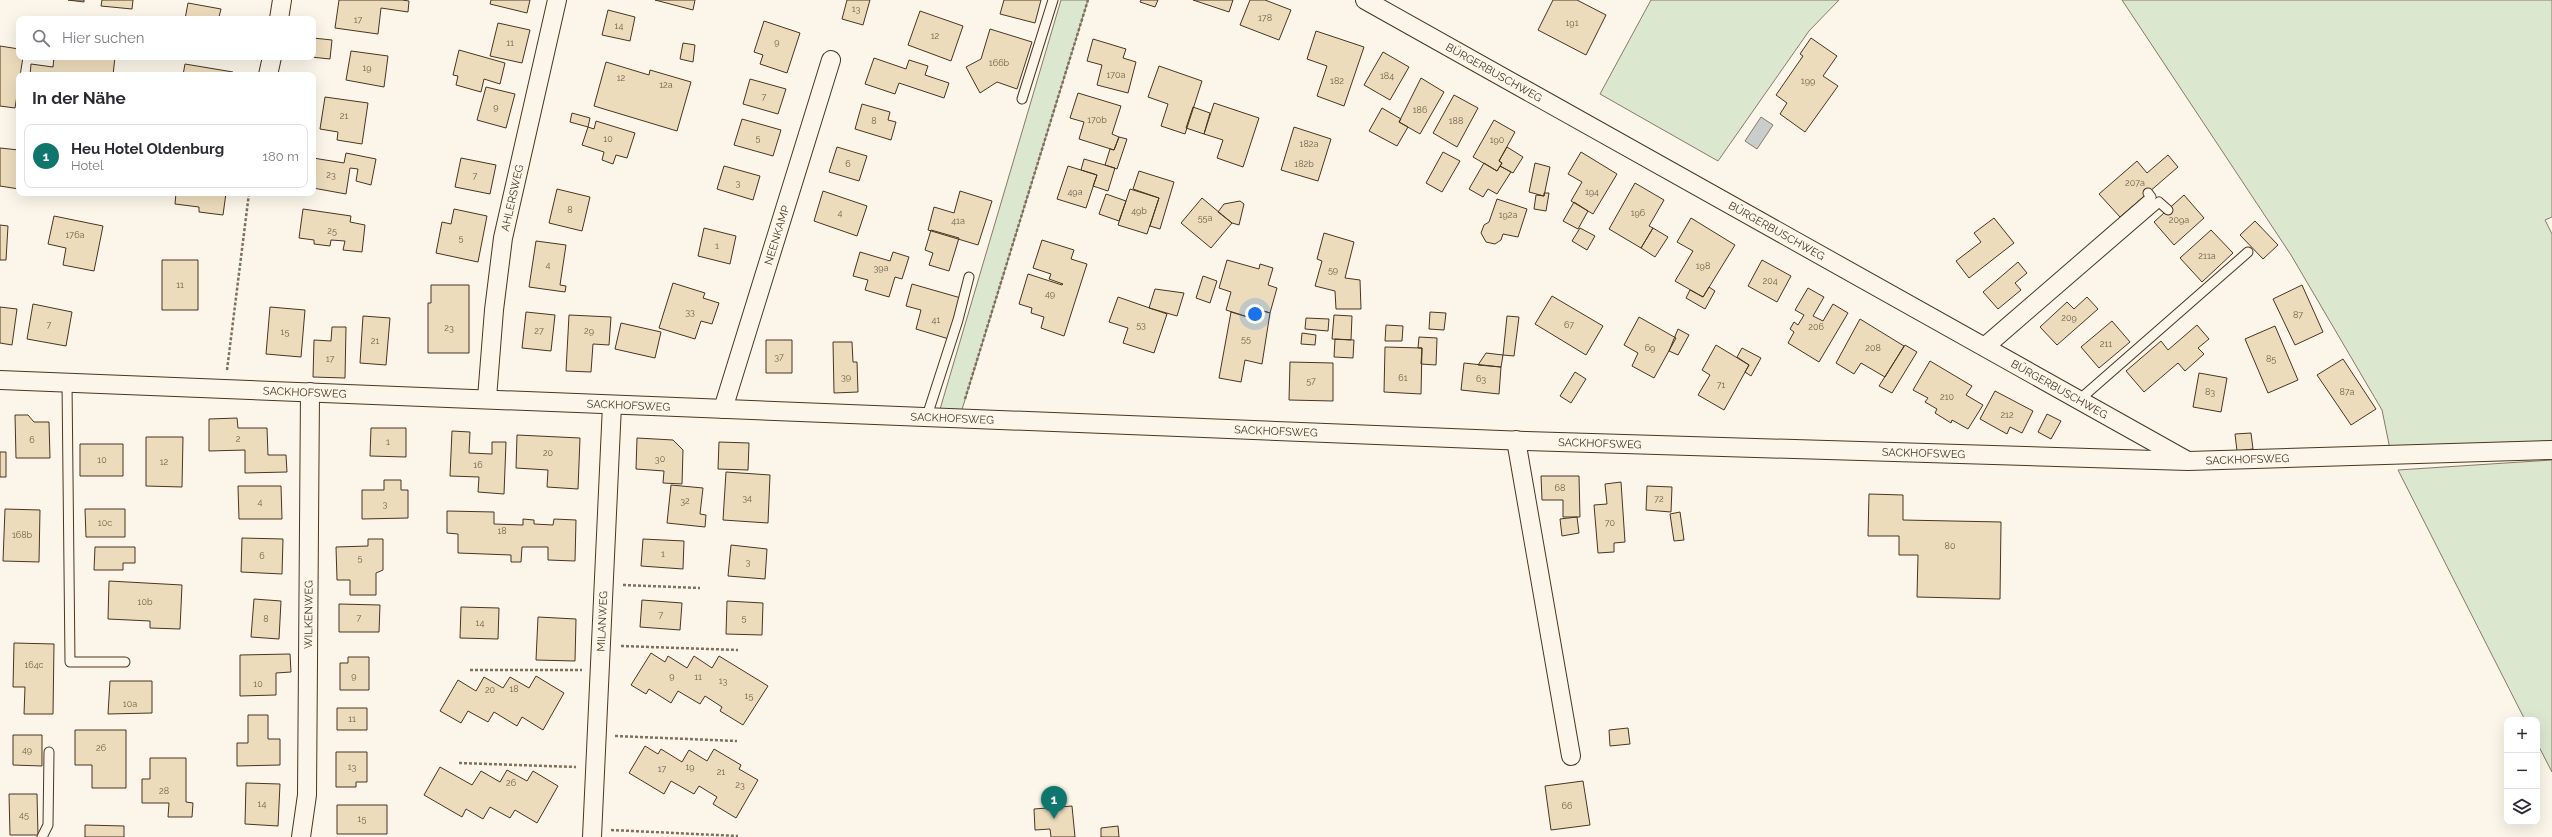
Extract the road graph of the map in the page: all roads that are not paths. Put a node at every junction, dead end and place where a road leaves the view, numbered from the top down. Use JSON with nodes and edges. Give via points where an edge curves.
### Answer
{"nodes":[{"id":1,"x":282,"y":0,"type":"edge"},
{"id":2,"x":557,"y":0,"type":"edge"},
{"id":3,"x":1053,"y":0,"type":"edge"},
{"id":4,"x":1365,"y":0,"type":"edge"},
{"id":5,"x":279,"y":16,"type":"edge"},
{"id":6,"x":831,"y":60,"type":"dead end"},
{"id":7,"x":1022,"y":99,"type":"dead end"},
{"id":8,"x":2148,"y":193,"type":"dead end"},
{"id":9,"x":2168,"y":210,"type":"dead end"},
{"id":10,"x":2248,"y":252,"type":"dead end"},
{"id":11,"x":969,"y":277,"type":"dead end"},
{"id":12,"x":1984,"y":347,"type":"junction"},
{"id":13,"x":0,"y":380,"type":"edge"},
{"id":14,"x":67,"y":383,"type":"junction"},
{"id":15,"x":310,"y":392,"type":"junction"},
{"id":16,"x":487,"y":398,"type":"junction"},
{"id":17,"x":2079,"y":400,"type":"junction"},
{"id":18,"x":612,"y":405,"type":"junction"},
{"id":19,"x":723,"y":409,"type":"junction"},
{"id":20,"x":927,"y":416,"type":"junction"},
{"id":21,"x":1516,"y":440,"type":"junction"},
{"id":22,"x":2552,"y":450,"type":"edge"},
{"id":23,"x":2188,"y":461,"type":"junction"},
{"id":24,"x":125,"y":662,"type":"dead end"},
{"id":25,"x":49,"y":752,"type":"dead end"},
{"id":26,"x":1571,"y":756,"type":"dead end"},
{"id":27,"x":593,"y":833,"type":"edge"},
{"id":28,"x":42,"y":837,"type":"edge"},
{"id":29,"x":301,"y":837,"type":"edge"}],
"edges":[{"from":1,"to":5,"type":"street"},
{"from":2,"to":16,"type":"street","name":"AHLERSWEG","via":[[503,238]]},
{"from":3,"to":7,"type":"lane"},
{"from":4,"to":12,"type":"street","name":"BÜRGERBUSCHWEG"},
{"from":6,"to":19,"type":"street","name":"NEENKAMP"},
{"from":8,"to":12,"type":"lane","via":[[2151,197]]},
{"from":9,"to":12,"type":"lane","via":[[2159,202]]},
{"from":10,"to":17,"type":"lane"},
{"from":11,"to":20,"type":"lane"},
{"from":12,"to":17,"type":"street","name":"BÜRGERBUSCHWEG"},
{"from":13,"to":14,"type":"street","name":"SACKHOFSWEG"},
{"from":14,"to":15,"type":"street","name":"SACKHOFSWEG"},
{"from":14,"to":24,"type":"lane","via":[[70,662]]},
{"from":15,"to":16,"type":"street","name":"SACKHOFSWEG"},
{"from":15,"to":29,"type":"street","name":"WILKENWEG","via":[[307,795]]},
{"from":16,"to":18,"type":"street","name":"SACKHOFSWEG"},
{"from":17,"to":23,"type":"street","name":"BÜRGERBUSCHWEG"},
{"from":18,"to":19,"type":"street","name":"SACKHOFSWEG"},
{"from":18,"to":27,"type":"street","name":"MILANWEG"},
{"from":19,"to":20,"type":"street","name":"SACKHOFSWEG"},
{"from":20,"to":21,"type":"street","name":"SACKHOFSWEG"},
{"from":21,"to":23,"type":"street","name":"SACKHOFSWEG"},
{"from":21,"to":26,"type":"street"},
{"from":22,"to":23,"type":"street","name":"SACKHOFSWEG"},
{"from":25,"to":28,"type":"lane","via":[[48,825]]}]}
